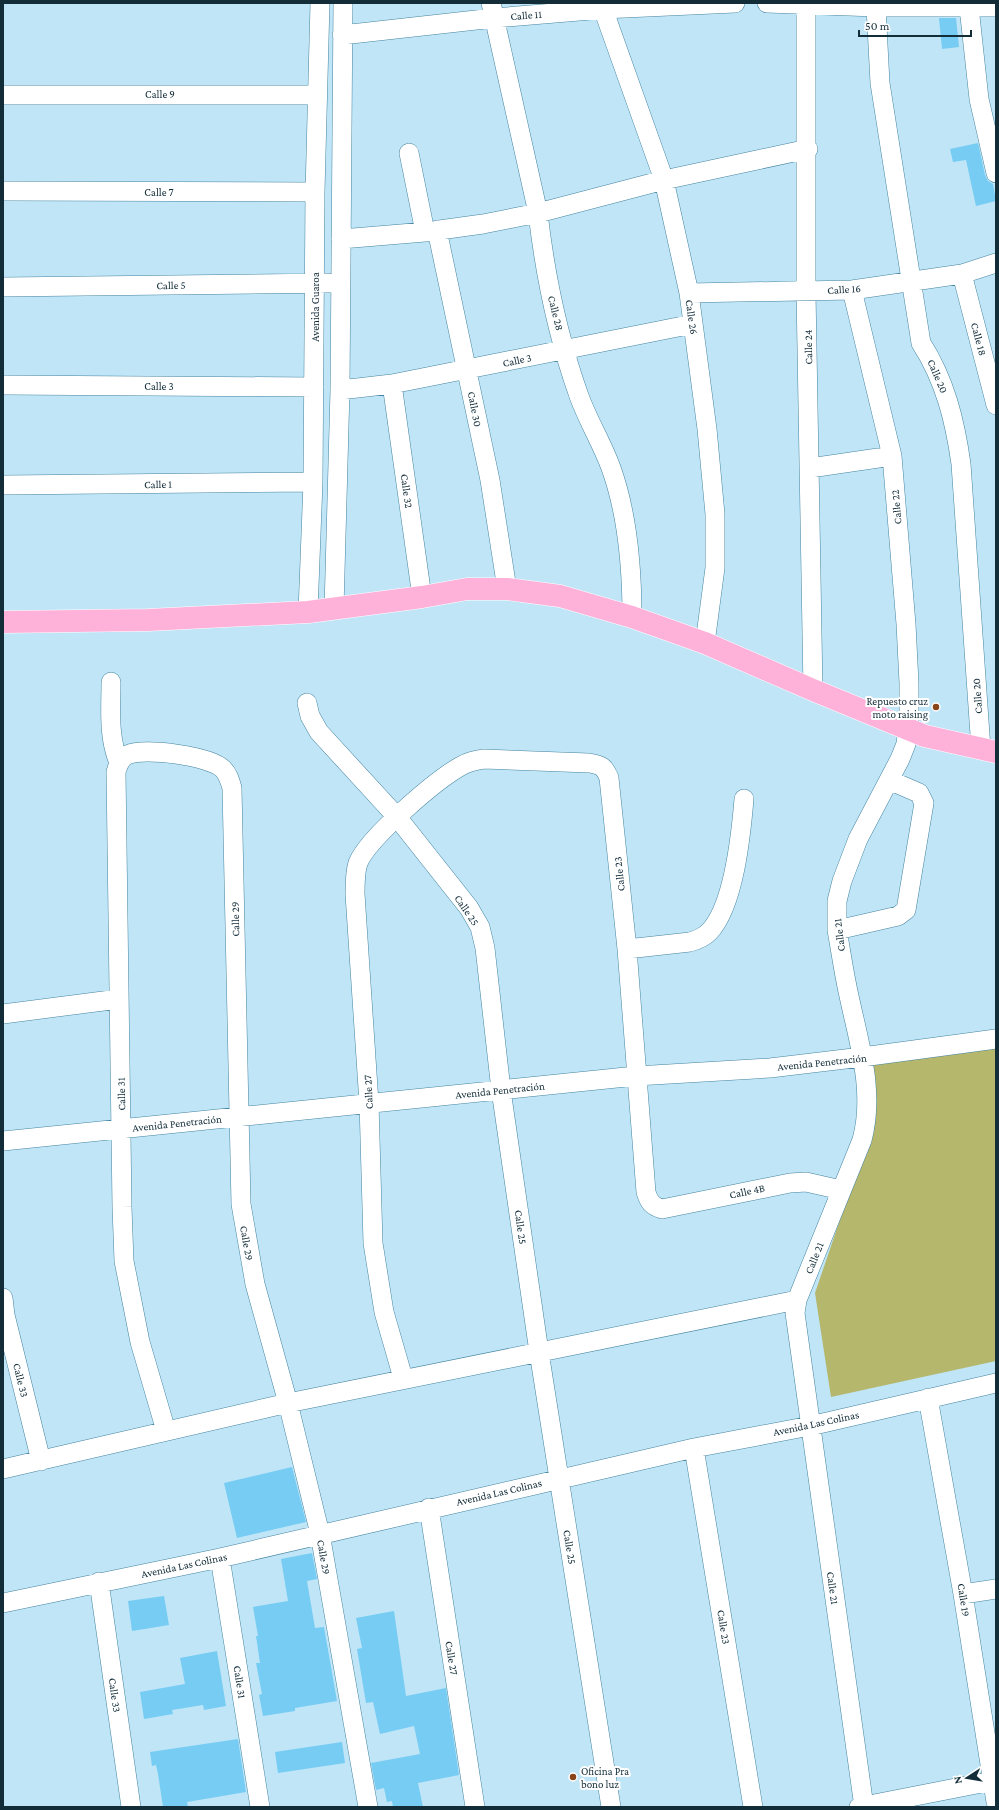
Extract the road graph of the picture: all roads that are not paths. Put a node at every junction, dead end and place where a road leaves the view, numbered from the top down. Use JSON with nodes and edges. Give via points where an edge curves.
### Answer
{"nodes":[{"id":1,"x":320,"y":3,"type":"edge"},
{"id":2,"x":343,"y":3,"type":"edge"},
{"id":3,"x":735,"y":3,"type":"edge"},
{"id":4,"x":767,"y":3,"type":"edge"},
{"id":5,"x":775,"y":3,"type":"edge"},
{"id":6,"x":806,"y":4,"type":"junction"},
{"id":7,"x":602,"y":6,"type":"edge"},
{"id":8,"x":876,"y":7,"type":"junction"},
{"id":9,"x":969,"y":7,"type":"junction"},
{"id":10,"x":996,"y":7,"type":"edge"},
{"id":11,"x":492,"y":10,"type":"edge"},
{"id":12,"x":342,"y":35,"type":"junction"},
{"id":13,"x":3,"y":95,"type":"edge"},
{"id":14,"x":317,"y":96,"type":"junction"},
{"id":15,"x":808,"y":148,"type":"junction"},
{"id":16,"x":409,"y":154,"type":"dead end"},
{"id":17,"x":996,"y":173,"type":"edge"},
{"id":18,"x":664,"y":180,"type":"junction"},
{"id":19,"x":3,"y":191,"type":"edge"},
{"id":20,"x":315,"y":192,"type":"junction"},
{"id":21,"x":538,"y":213,"type":"junction"},
{"id":22,"x":431,"y":231,"type":"junction"},
{"id":23,"x":341,"y":239,"type":"junction"},
{"id":24,"x":996,"y":263,"type":"edge"},
{"id":25,"x":962,"y":274,"type":"junction"},
{"id":26,"x":911,"y":281,"type":"junction"},
{"id":27,"x":315,"y":283,"type":"junction"},
{"id":28,"x":340,"y":284,"type":"junction"},
{"id":29,"x":3,"y":287,"type":"edge"},
{"id":30,"x":852,"y":290,"type":"junction"},
{"id":31,"x":689,"y":292,"type":"junction"},
{"id":32,"x":806,"y":292,"type":"junction"},
{"id":33,"x":693,"y":324,"type":"junction"},
{"id":34,"x":565,"y":349,"type":"junction"},
{"id":35,"x":468,"y":370,"type":"junction"},
{"id":36,"x":392,"y":384,"type":"junction"},
{"id":37,"x":3,"y":385,"type":"edge"},
{"id":38,"x":314,"y":387,"type":"junction"},
{"id":39,"x":340,"y":390,"type":"junction"},
{"id":40,"x":996,"y":405,"type":"edge"},
{"id":41,"x":892,"y":456,"type":"junction"},
{"id":42,"x":810,"y":468,"type":"junction"},
{"id":43,"x":313,"y":482,"type":"junction"},
{"id":44,"x":3,"y":485,"type":"edge"},
{"id":45,"x":507,"y":588,"type":"junction"},
{"id":46,"x":422,"y":598,"type":"junction"},
{"id":47,"x":334,"y":609,"type":"junction"},
{"id":48,"x":308,"y":612,"type":"junction"},
{"id":49,"x":632,"y":617,"type":"junction"},
{"id":50,"x":3,"y":622,"type":"edge"},
{"id":51,"x":705,"y":643,"type":"junction"},
{"id":52,"x":111,"y":682,"type":"dead end"},
{"id":53,"x":813,"y":690,"type":"junction"},
{"id":54,"x":307,"y":703,"type":"dead end"},
{"id":55,"x":908,"y":729,"type":"junction"},
{"id":56,"x":988,"y":750,"type":"edge"},
{"id":57,"x":122,"y":759,"type":"junction"},
{"id":58,"x":889,"y":780,"type":"junction"},
{"id":59,"x":744,"y":799,"type":"dead end"},
{"id":60,"x":397,"y":818,"type":"junction"},
{"id":61,"x":837,"y":930,"type":"junction"},
{"id":62,"x":627,"y":949,"type":"junction"},
{"id":63,"x":119,"y":1000,"type":"junction"},
{"id":64,"x":3,"y":1014,"type":"edge"},
{"id":65,"x":996,"y":1038,"type":"edge"},
{"id":66,"x":862,"y":1057,"type":"junction"},
{"id":67,"x":636,"y":1076,"type":"junction"},
{"id":68,"x":501,"y":1090,"type":"junction"},
{"id":69,"x":369,"y":1103,"type":"junction"},
{"id":70,"x":239,"y":1116,"type":"junction"},
{"id":71,"x":121,"y":1128,"type":"junction"},
{"id":72,"x":3,"y":1142,"type":"edge"},
{"id":73,"x":841,"y":1190,"type":"junction"},
{"id":74,"x":654,"y":1206,"type":"joint"},
{"id":75,"x":3,"y":1298,"type":"edge"},
{"id":76,"x":797,"y":1300,"type":"junction"},
{"id":77,"x":539,"y":1352,"type":"junction"},
{"id":78,"x":403,"y":1378,"type":"junction"},
{"id":79,"x":996,"y":1383,"type":"edge"},
{"id":80,"x":928,"y":1398,"type":"junction"},
{"id":81,"x":288,"y":1403,"type":"junction"},
{"id":82,"x":810,"y":1426,"type":"junction"},
{"id":83,"x":166,"y":1431,"type":"junction"},
{"id":84,"x":694,"y":1448,"type":"junction"},
{"id":85,"x":42,"y":1461,"type":"junction"},
{"id":86,"x":3,"y":1469,"type":"edge"},
{"id":87,"x":559,"y":1479,"type":"junction"},
{"id":88,"x":429,"y":1508,"type":"junction"},
{"id":89,"x":320,"y":1534,"type":"junction"},
{"id":90,"x":220,"y":1558,"type":"junction"},
{"id":91,"x":99,"y":1582,"type":"junction"},
{"id":92,"x":996,"y":1588,"type":"edge"},
{"id":93,"x":963,"y":1594,"type":"junction"},
{"id":94,"x":3,"y":1603,"type":"edge"},
{"id":95,"x":992,"y":1781,"type":"junction"},
{"id":96,"x":996,"y":1802,"type":"edge"},
{"id":97,"x":131,"y":1807,"type":"edge"},
{"id":98,"x":260,"y":1807,"type":"edge"},
{"id":99,"x":368,"y":1807,"type":"edge"},
{"id":100,"x":475,"y":1807,"type":"edge"},
{"id":101,"x":611,"y":1807,"type":"edge"},
{"id":102,"x":753,"y":1807,"type":"edge"},
{"id":103,"x":863,"y":1807,"type":"edge"}],
"edges":[{"from":1,"to":14,"type":"street","name":"Avenida Guaroa"},
{"from":2,"to":12,"type":"street"},
{"from":3,"to":7,"type":"street","name":"Calle 11"},
{"from":4,"to":5,"type":"street"},
{"from":5,"to":6,"type":"street"},
{"from":6,"to":8,"type":"street"},
{"from":6,"to":15,"type":"street","name":"Calle 24"},
{"from":7,"to":11,"type":"street","name":"Calle 11"},
{"from":7,"to":18,"type":"street","name":"Calle 26"},
{"from":8,"to":9,"type":"street"},
{"from":8,"to":26,"type":"street","name":"Calle 20","via":[[880,82]]},
{"from":9,"to":10,"type":"street"},
{"from":9,"to":17,"type":"street","via":[[979,99]]},
{"from":11,"to":12,"type":"street","name":"Calle 11"},
{"from":11,"to":21,"type":"street","name":"Calle 28"},
{"from":12,"to":23,"type":"street"},
{"from":13,"to":14,"type":"street","name":"Calle 9"},
{"from":14,"to":20,"type":"street","name":"Avenida Guaroa"},
{"from":15,"to":18,"type":"street"},
{"from":15,"to":32,"type":"street","name":"Calle 24"},
{"from":16,"to":22,"type":"street","name":"Calle 30"},
{"from":18,"to":21,"type":"street"},
{"from":18,"to":31,"type":"street","name":"Calle 26"},
{"from":19,"to":20,"type":"street","name":"Calle 7"},
{"from":20,"to":27,"type":"street","name":"Avenida Guaroa"},
{"from":21,"to":22,"type":"street"},
{"from":21,"to":34,"type":"street","name":"Calle 28","via":[[548,281]]},
{"from":22,"to":23,"type":"street"},
{"from":22,"to":35,"type":"street","name":"Calle 30"},
{"from":23,"to":28,"type":"street"},
{"from":24,"to":25,"type":"street","name":"Calle 16"},
{"from":25,"to":26,"type":"street","name":"Calle 16"},
{"from":25,"to":40,"type":"street","name":"Calle 18"},
{"from":26,"to":30,"type":"street","name":"Calle 16"},
{"from":26,"to":56,"type":"street","name":"Calle 20","via":[[921,343],[939,377],[956,430]]},
{"from":27,"to":28,"type":"street","name":"Calle 5"},
{"from":27,"to":29,"type":"street","name":"Calle 5"},
{"from":27,"to":38,"type":"street","name":"Avenida Guaroa"},
{"from":28,"to":39,"type":"street"},
{"from":30,"to":32,"type":"street","name":"Calle 16"},
{"from":30,"to":41,"type":"street","name":"Calle 22"},
{"from":31,"to":32,"type":"street","name":"Calle 16"},
{"from":31,"to":33,"type":"street","name":"Calle 26"},
{"from":32,"to":42,"type":"street","name":"Calle 24"},
{"from":33,"to":34,"type":"street","name":"Calle 3"},
{"from":33,"to":51,"type":"street","name":"Calle 26","via":[[707,429],[716,542],[713,593]]},
{"from":34,"to":35,"type":"street","name":"Calle 3"},
{"from":34,"to":49,"type":"street","name":"Calle 28","via":[[581,402],[605,454],[620,496],[632,583]]},
{"from":35,"to":36,"type":"street","name":"Calle 3"},
{"from":35,"to":45,"type":"street","name":"Calle 30","via":[[491,487]]},
{"from":36,"to":39,"type":"street","name":"Calle 3"},
{"from":36,"to":46,"type":"street","name":"Calle 32"},
{"from":37,"to":38,"type":"street","name":"Calle 3"},
{"from":38,"to":43,"type":"street","name":"Avenida Guaroa"},
{"from":39,"to":47,"type":"street"},
{"from":41,"to":42,"type":"street"},
{"from":41,"to":55,"type":"street","name":"Calle 22","via":[[909,683]]},
{"from":42,"to":53,"type":"street","name":"Calle 24"},
{"from":43,"to":44,"type":"street","name":"Calle 1"},
{"from":43,"to":48,"type":"street","name":"Avenida Guaroa"},
{"from":45,"to":46,"type":"main road","via":[[467,589]]},
{"from":45,"to":49,"type":"main road","via":[[560,596]]},
{"from":46,"to":47,"type":"main road"},
{"from":47,"to":48,"type":"main road"},
{"from":48,"to":50,"type":"main road","via":[[148,620]]},
{"from":49,"to":51,"type":"main road"},
{"from":51,"to":53,"type":"main road"},
{"from":52,"to":57,"type":"street","via":[[110,732],[112,743]]},
{"from":53,"to":55,"type":"main road"},
{"from":54,"to":60,"type":"street","name":"Calle 25","via":[[310,716],[319,732]]},
{"from":55,"to":56,"type":"main road","via":[[925,736]]},
{"from":55,"to":58,"type":"street","name":"Calle 21","via":[[906,744]]},
{"from":57,"to":63,"type":"street","name":"Calle 31","via":[[116,772]]},
{"from":57,"to":70,"type":"street","name":"Calle 29","via":[[143,751],[198,757],[214,762],[224,769],[232,788]]},
{"from":58,"to":61,"type":"street","name":"Calle 21","via":[[858,839],[842,881],[837,901]]},
{"from":58,"to":61,"type":"street","via":[[919,793],[924,803],[906,910],[898,916]]},
{"from":59,"to":62,"type":"street","via":[[742,828],[731,886],[722,912],[709,932],[690,942]]},
{"from":60,"to":62,"type":"street","name":"Calle 23","via":[[430,788],[462,766],[476,760],[589,763],[605,768],[609,778]]},
{"from":60,"to":68,"type":"street","name":"Calle 25","via":[[480,927],[485,948]]},
{"from":60,"to":69,"type":"street","name":"Calle 27","via":[[366,849],[358,863],[356,878]]},
{"from":61,"to":66,"type":"street","name":"Calle 21"},
{"from":62,"to":67,"type":"street","name":"Calle 23"},
{"from":63,"to":64,"type":"street"},
{"from":63,"to":71,"type":"street","name":"Calle 31"},
{"from":65,"to":66,"type":"street","name":"Avenida Penetración"},
{"from":66,"to":67,"type":"street","name":"Avenida Penetración","via":[[770,1068]]},
{"from":66,"to":73,"type":"street","name":"Calle 21","via":[[867,1091],[867,1117],[862,1140]]},
{"from":67,"to":68,"type":"street","name":"Avenida Penetración"},
{"from":67,"to":74,"type":"street","name":"Calle 23","via":[[646,1192],[649,1202]]},
{"from":68,"to":69,"type":"street","name":"Avenida Penetración"},
{"from":68,"to":77,"type":"street","name":"Calle 25"},
{"from":69,"to":70,"type":"street","name":"Avenida Penetración"},
{"from":69,"to":78,"type":"street","name":"Calle 27","via":[[373,1244],[384,1312]]},
{"from":70,"to":71,"type":"street","name":"Avenida Penetración"},
{"from":70,"to":81,"type":"street","name":"Calle 29","via":[[241,1204],[247,1246]]},
{"from":71,"to":72,"type":"street","name":"Avenida Penetración"},
{"from":71,"to":83,"type":"street","name":"Calle 31","via":[[124,1261],[140,1342]]},
{"from":73,"to":74,"type":"street","name":"Calle 4B","via":[[800,1182],[662,1209]]},
{"from":73,"to":76,"type":"street","name":"Calle 21"},
{"from":75,"to":85,"type":"street","name":"Calle 33"},
{"from":76,"to":77,"type":"street"},
{"from":76,"to":82,"type":"street","name":"Calle 21","via":[[795,1320]]},
{"from":77,"to":78,"type":"street"},
{"from":77,"to":87,"type":"street","name":"Calle 25"},
{"from":78,"to":81,"type":"street"},
{"from":79,"to":80,"type":"street","name":"Avenida Las Colinas"},
{"from":80,"to":82,"type":"street","name":"Avenida Las Colinas"},
{"from":80,"to":93,"type":"street","name":"Calle 19"},
{"from":81,"to":83,"type":"street"},
{"from":81,"to":89,"type":"street","name":"Calle 29"},
{"from":82,"to":84,"type":"street","name":"Avenida Las Colinas"},
{"from":82,"to":103,"type":"street","name":"Calle 21"},
{"from":83,"to":85,"type":"street"},
{"from":84,"to":87,"type":"street","name":"Avenida Las Colinas"},
{"from":84,"to":102,"type":"street","name":"Calle 23"},
{"from":85,"to":86,"type":"street"},
{"from":87,"to":88,"type":"street","name":"Avenida Las Colinas"},
{"from":87,"to":101,"type":"street","name":"Calle 25"},
{"from":88,"to":89,"type":"street","name":"Avenida Las Colinas"},
{"from":88,"to":100,"type":"street","name":"Calle 27"},
{"from":89,"to":90,"type":"street","name":"Avenida Las Colinas"},
{"from":89,"to":99,"type":"street","name":"Calle 29"},
{"from":90,"to":91,"type":"street","name":"Avenida Las Colinas"},
{"from":90,"to":98,"type":"street","name":"Calle 31"},
{"from":91,"to":94,"type":"street","name":"Avenida Las Colinas"},
{"from":91,"to":97,"type":"street","name":"Calle 33"},
{"from":92,"to":93,"type":"street"},
{"from":93,"to":95,"type":"street","name":"Calle 19"},
{"from":95,"to":96,"type":"street","name":"Calle 19"},
{"from":95,"to":103,"type":"street"}]}
